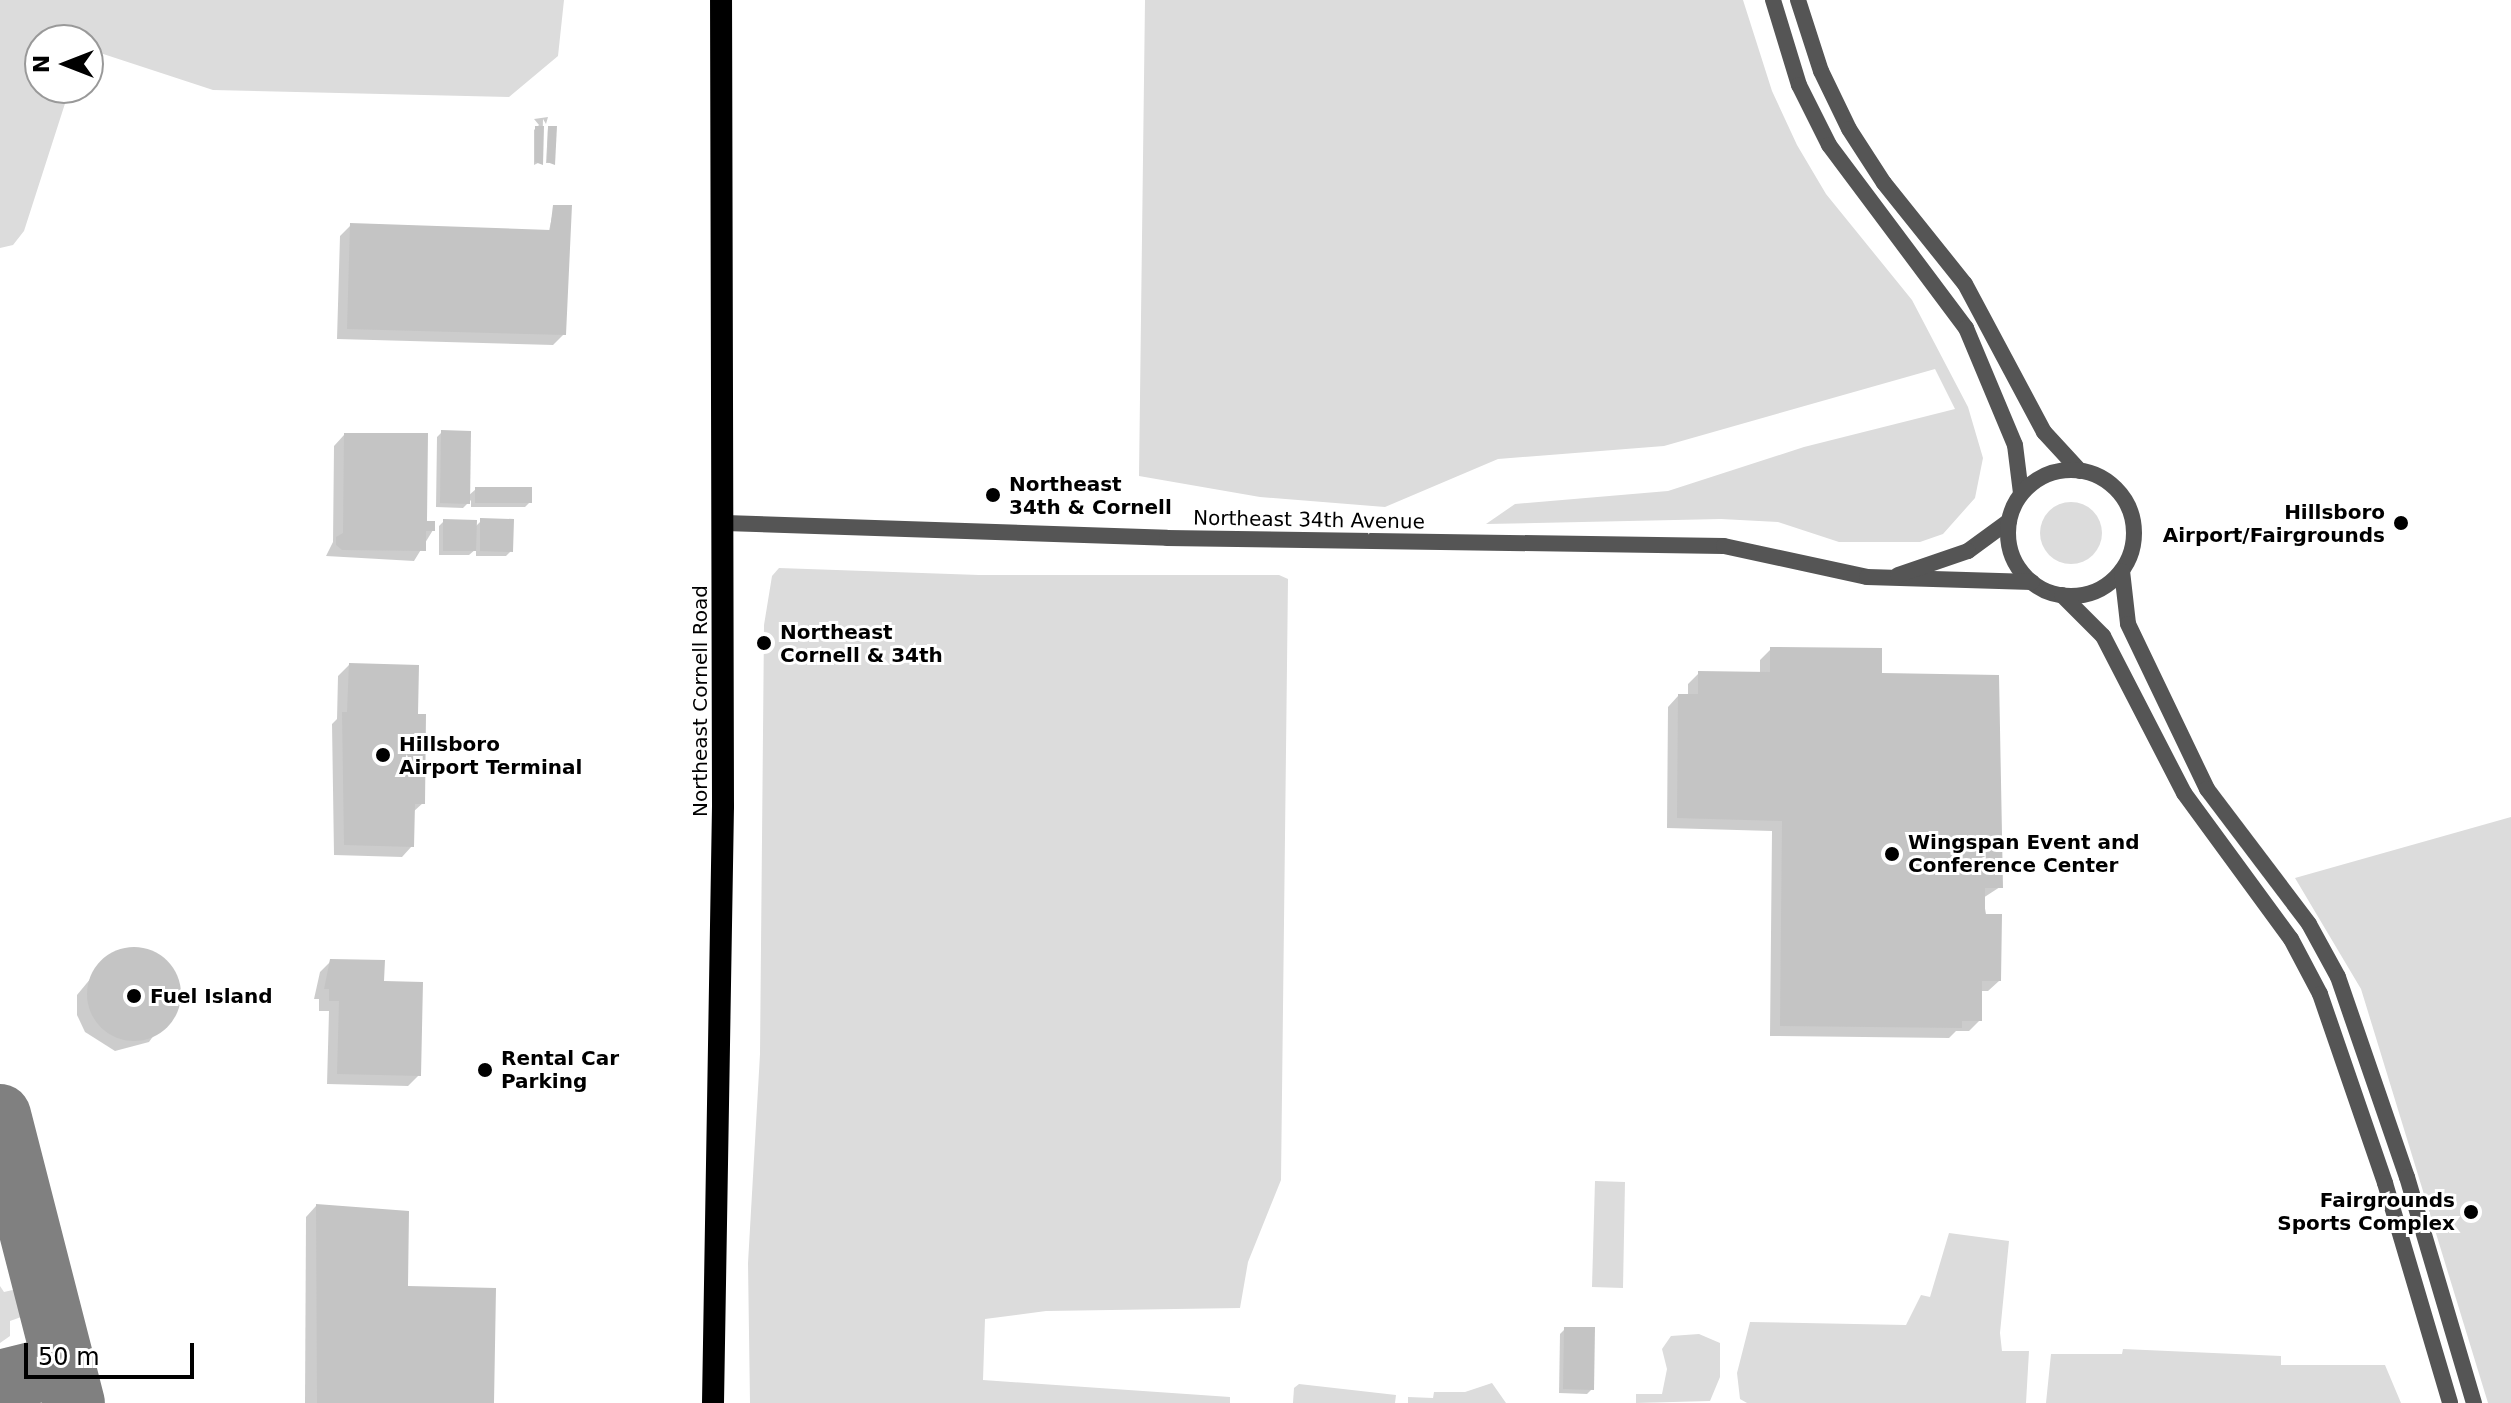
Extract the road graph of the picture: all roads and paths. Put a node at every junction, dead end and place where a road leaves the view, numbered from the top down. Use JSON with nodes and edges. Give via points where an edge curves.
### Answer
{"nodes":[{"id":1,"x":721,"y":0,"type":"edge"},
{"id":2,"x":1773,"y":0,"type":"edge"},
{"id":3,"x":1798,"y":0,"type":"edge"},
{"id":4,"x":2080,"y":471,"type":"junction"},
{"id":5,"x":2021,"y":493,"type":"junction"},
{"id":6,"x":2009,"y":521,"type":"junction"},
{"id":7,"x":725,"y":523,"type":"junction"},
{"id":8,"x":2122,"y":571,"type":"junction"},
{"id":9,"x":1889,"y":577,"type":"junction"},
{"id":10,"x":2032,"y":582,"type":"junction"},
{"id":11,"x":2062,"y":595,"type":"junction"},
{"id":12,"x":713,"y":1403,"type":"edge"},
{"id":13,"x":2450,"y":1403,"type":"edge"},
{"id":14,"x":2474,"y":1403,"type":"edge"}],
"edges":[{"from":1,"to":7,"type":"highway","name":"Northeast Cornell Road"},
{"from":2,"to":5,"type":"street","via":[[1799,85],[1829,145],[1966,328],[2015,445]]},
{"from":3,"to":4,"type":"street","via":[[1821,71],[1849,129],[1884,183],[1965,284],[2044,432]]},
{"from":4,"to":5,"type":"street","via":[[2045,475]]},
{"from":4,"to":8,"type":"street","via":[[2113,486],[2130,511],[2133,542]]},
{"from":5,"to":6,"type":"street"},
{"from":6,"to":9,"type":"street","name":"Northeast 34th Avenue","via":[[1968,551]]},
{"from":6,"to":10,"type":"street","via":[[2012,553]]},
{"from":7,"to":9,"type":"street","name":"Northeast 34th Avenue","via":[[1167,538],[1724,546],[1840,574]]},
{"from":7,"to":12,"type":"highway","name":"Northeast Cornell Road"},
{"from":8,"to":11,"type":"street","via":[[2097,590]]},
{"from":8,"to":14,"type":"street","via":[[2128,624],[2207,789],[2309,924],[2338,977],[2393,1134]]},
{"from":9,"to":10,"type":"street","name":"Northeast 34th Avenue"},
{"from":10,"to":11,"type":"street"},
{"from":11,"to":13,"type":"street","via":[[2103,636],[2184,793],[2291,939],[2320,994],[2385,1183]]}]}
